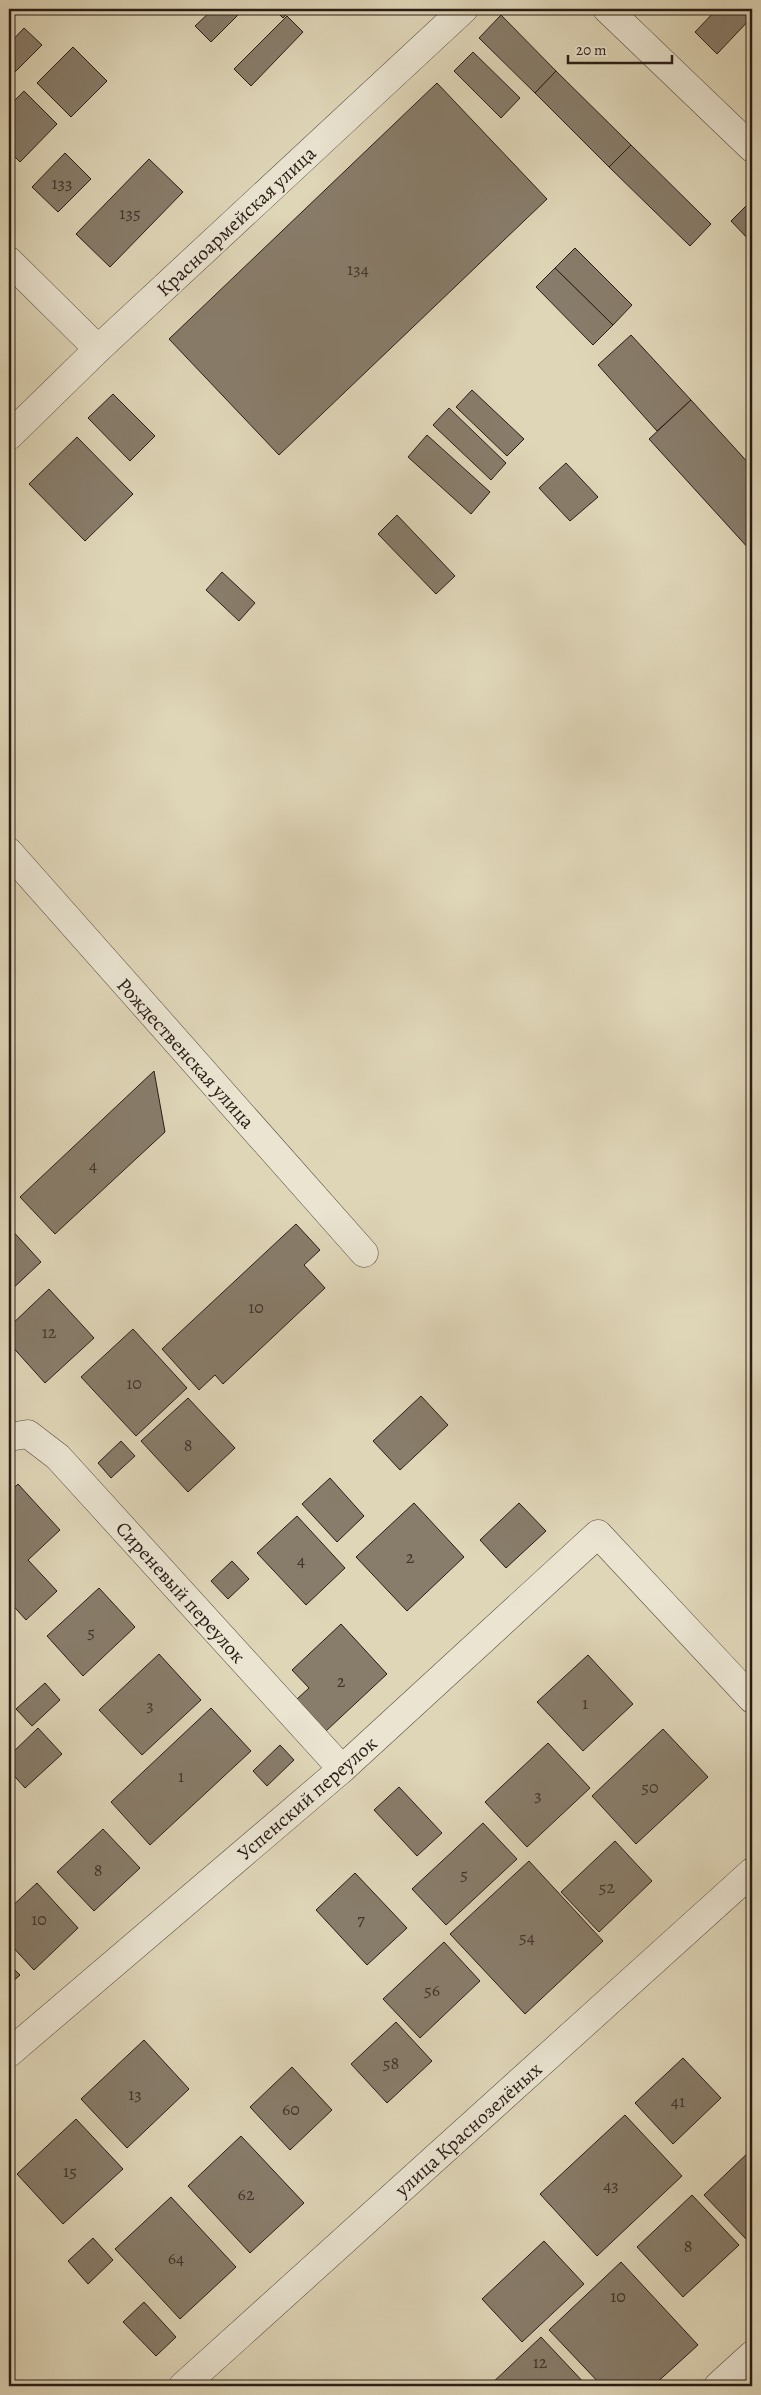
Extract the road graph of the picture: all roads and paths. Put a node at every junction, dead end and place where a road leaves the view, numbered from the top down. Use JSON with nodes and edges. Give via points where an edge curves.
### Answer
{"nodes":[{"id":1,"x":464,"y":9,"type":"edge"},
{"id":2,"x":607,"y":9,"type":"edge"},
{"id":3,"x":752,"y":148,"type":"edge"},
{"id":4,"x":9,"y":261,"type":"edge"},
{"id":5,"x":98,"y":349,"type":"junction"},
{"id":6,"x":9,"y":436,"type":"edge"},
{"id":7,"x":9,"y":852,"type":"edge"},
{"id":8,"x":364,"y":1253,"type":"dead end"},
{"id":9,"x":9,"y":1437,"type":"edge"},
{"id":10,"x":752,"y":1699,"type":"edge"},
{"id":11,"x":342,"y":1769,"type":"junction"},
{"id":12,"x":752,"y":1872,"type":"edge"},
{"id":13,"x":9,"y":2053,"type":"edge"},
{"id":14,"x":752,"y":2355,"type":"edge"},
{"id":15,"x":183,"y":2386,"type":"edge"},
{"id":16,"x":718,"y":2386,"type":"edge"}],
"edges":[{"from":1,"to":5,"type":"street","name":"Красноармейская улица"},
{"from":2,"to":3,"type":"street"},
{"from":4,"to":5,"type":"street"},
{"from":5,"to":6,"type":"street","name":"Красноармейская улица"},
{"from":7,"to":8,"type":"street","name":"Рождественская улица"},
{"from":9,"to":11,"type":"street","name":"Сиреневый переулок","via":[[28,1434],[58,1456]]},
{"from":10,"to":11,"type":"street","name":"Успенский переулок","via":[[598,1534]]},
{"from":11,"to":13,"type":"street","name":"Успенский переулок"},
{"from":12,"to":15,"type":"street","name":"улица Краснозелёных"},
{"from":14,"to":16,"type":"street"}]}
